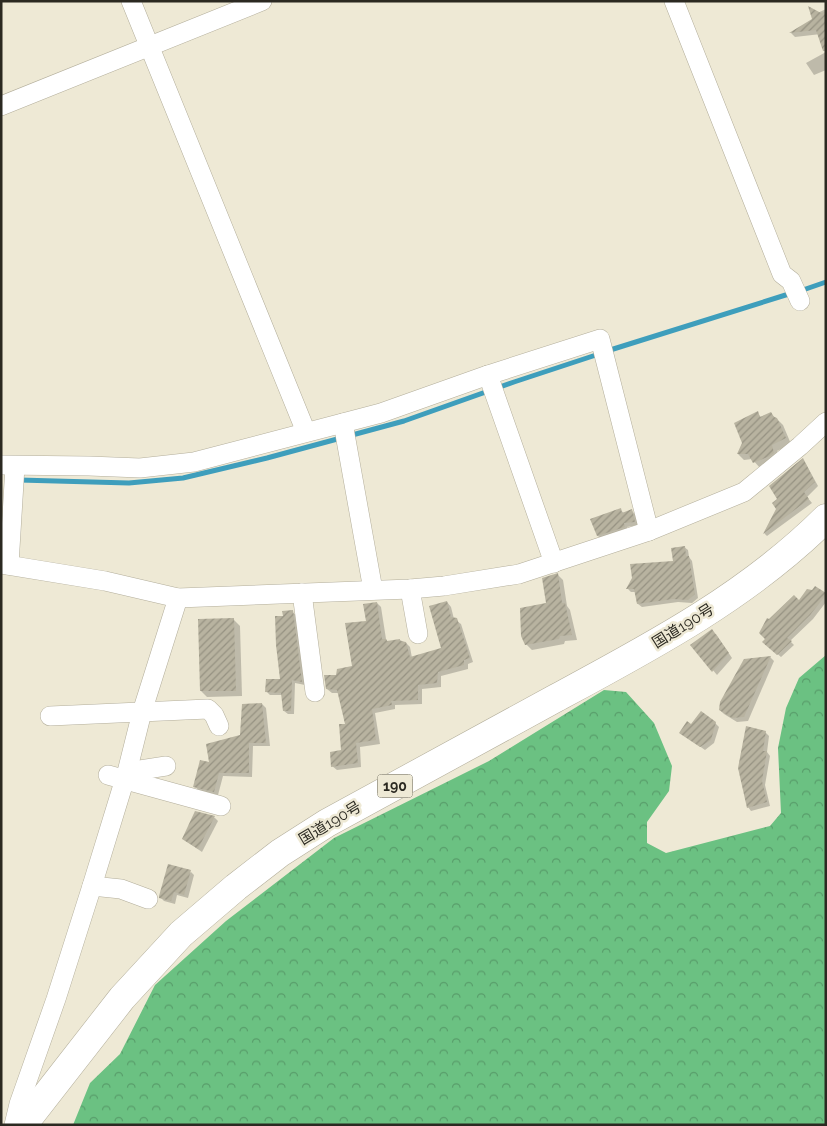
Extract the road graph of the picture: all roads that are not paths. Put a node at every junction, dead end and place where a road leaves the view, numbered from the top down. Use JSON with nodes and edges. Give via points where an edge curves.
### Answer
{"nodes":[{"id":1,"x":131,"y":1,"type":"edge"},
{"id":2,"x":262,"y":1,"type":"edge"},
{"id":3,"x":674,"y":1,"type":"edge"},
{"id":4,"x":149,"y":46,"type":"junction"},
{"id":5,"x":1,"y":106,"type":"edge"},
{"id":6,"x":800,"y":302,"type":"dead end"},
{"id":7,"x":488,"y":375,"type":"junction"},
{"id":8,"x":826,"y":422,"type":"edge"},
{"id":9,"x":343,"y":423,"type":"junction"},
{"id":10,"x":306,"y":432,"type":"junction"},
{"id":11,"x":8,"y":465,"type":"edge"},
{"id":12,"x":826,"y":518,"type":"edge"},
{"id":13,"x":650,"y":531,"type":"junction"},
{"id":14,"x":5,"y":564,"type":"edge"},
{"id":15,"x":554,"y":564,"type":"junction"},
{"id":16,"x":410,"y":589,"type":"junction"},
{"id":17,"x":374,"y":590,"type":"junction"},
{"id":18,"x":302,"y":593,"type":"junction"},
{"id":19,"x":178,"y":598,"type":"junction"},
{"id":20,"x":418,"y":634,"type":"dead end"},
{"id":21,"x":315,"y":692,"type":"dead end"},
{"id":22,"x":142,"y":712,"type":"junction"},
{"id":23,"x":50,"y":716,"type":"dead end"},
{"id":24,"x":219,"y":726,"type":"dead end"},
{"id":25,"x":166,"y":766,"type":"dead end"},
{"id":26,"x":120,"y":776,"type":"junction"},
{"id":27,"x":221,"y":806,"type":"dead end"},
{"id":28,"x":92,"y":886,"type":"junction"},
{"id":29,"x":148,"y":899,"type":"dead end"},
{"id":30,"x":14,"y":1125,"type":"edge"},
{"id":31,"x":23,"y":1125,"type":"edge"}],
"edges":[{"from":1,"to":4,"type":"street"},
{"from":2,"to":4,"type":"street"},
{"from":3,"to":6,"type":"street","via":[[782,274],[791,281]]},
{"from":4,"to":5,"type":"street"},
{"from":4,"to":10,"type":"street"},
{"from":7,"to":9,"type":"street","via":[[417,402]]},
{"from":7,"to":13,"type":"street","via":[[600,339]]},
{"from":7,"to":15,"type":"street"},
{"from":8,"to":13,"type":"street","via":[[744,492]]},
{"from":9,"to":10,"type":"street"},
{"from":9,"to":17,"type":"street"},
{"from":10,"to":11,"type":"street","via":[[194,462],[140,468]]},
{"from":11,"to":14,"type":"street"},
{"from":12,"to":31,"type":"highway","name":"国道190号","number":"190","via":[[768,570],[666,637],[327,823],[280,853],[181,934],[122,998]]},
{"from":13,"to":15,"type":"street"},
{"from":14,"to":19,"type":"street","via":[[105,580]]},
{"from":15,"to":16,"type":"street","via":[[519,574]]},
{"from":16,"to":17,"type":"street"},
{"from":16,"to":20,"type":"street"},
{"from":17,"to":18,"type":"street"},
{"from":18,"to":19,"type":"street"},
{"from":18,"to":21,"type":"street"},
{"from":19,"to":22,"type":"street"},
{"from":22,"to":23,"type":"street"},
{"from":22,"to":24,"type":"street","via":[[208,709]]},
{"from":22,"to":26,"type":"street"},
{"from":25,"to":26,"type":"street"},
{"from":26,"to":27,"type":"street"},
{"from":26,"to":28,"type":"street"},
{"from":28,"to":29,"type":"street","via":[[121,889]]},
{"from":28,"to":30,"type":"street"}]}
